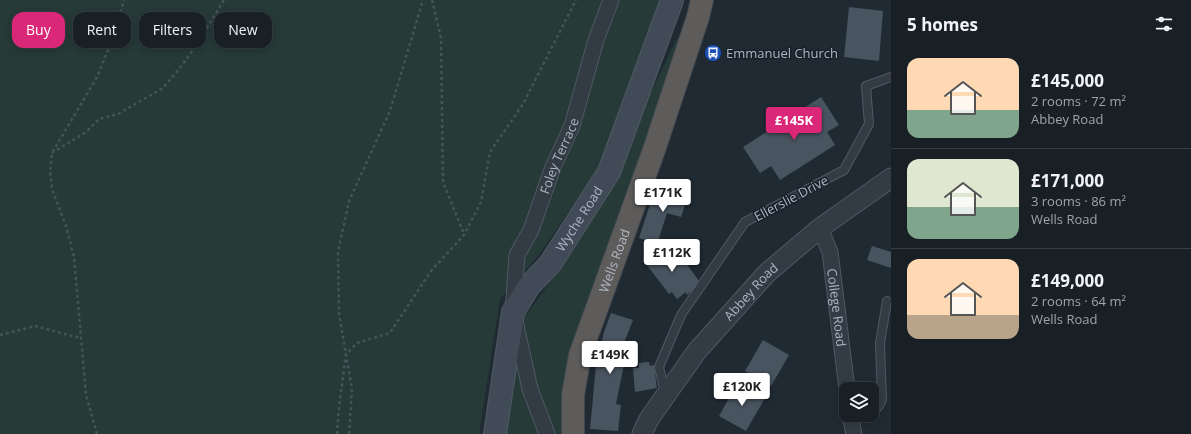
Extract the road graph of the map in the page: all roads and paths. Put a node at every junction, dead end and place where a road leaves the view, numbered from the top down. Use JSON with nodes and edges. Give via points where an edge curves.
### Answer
{"nodes":[{"id":1,"x":124,"y":0,"type":"edge"},
{"id":2,"x":224,"y":0,"type":"edge"},
{"id":3,"x":423,"y":0,"type":"edge"},
{"id":4,"x":432,"y":0,"type":"edge"},
{"id":5,"x":576,"y":0,"type":"edge"},
{"id":6,"x":611,"y":0,"type":"edge"},
{"id":7,"x":672,"y":0,"type":"edge"},
{"id":8,"x":702,"y":0,"type":"edge"},
{"id":9,"x":891,"y":77,"type":"edge"},
{"id":10,"x":52,"y":153,"type":"junction"},
{"id":11,"x":891,"y":178,"type":"edge"},
{"id":12,"x":820,"y":228,"type":"junction"},
{"id":13,"x":464,"y":235,"type":"junction"},
{"id":14,"x":887,"y":301,"type":"dead end"},
{"id":15,"x":513,"y":312,"type":"junction"},
{"id":16,"x":0,"y":335,"type":"edge"},
{"id":17,"x":80,"y":338,"type":"junction"},
{"id":18,"x":346,"y":354,"type":"junction"},
{"id":19,"x":846,"y":382,"type":"edge"},
{"id":20,"x":666,"y":395,"type":"junction"},
{"id":21,"x":879,"y":405,"type":"edge"},
{"id":22,"x":853,"y":422,"type":"edge"},
{"id":23,"x":97,"y":434,"type":"edge"},
{"id":24,"x":337,"y":434,"type":"edge"},
{"id":25,"x":349,"y":434,"type":"edge"},
{"id":26,"x":495,"y":434,"type":"edge"},
{"id":27,"x":547,"y":434,"type":"edge"},
{"id":28,"x":573,"y":434,"type":"edge"},
{"id":29,"x":642,"y":434,"type":"edge"},
{"id":30,"x":854,"y":434,"type":"edge"}],
"edges":[{"from":1,"to":10,"type":"path","via":[[113,38],[97,77]]},
{"from":2,"to":10,"type":"path","via":[[196,46],[163,88],[118,114],[98,119],[86,132]]},
{"from":3,"to":18,"type":"path","via":[[390,111],[348,201],[338,252],[339,314]]},
{"from":4,"to":13,"type":"path","via":[[441,38],[444,182]]},
{"from":5,"to":13,"type":"path","via":[[523,104],[490,152],[481,202]]},
{"from":6,"to":15,"type":"street","name":"Foley Terrace","via":[[596,40],[572,126],[553,167],[531,230],[517,255]]},
{"from":7,"to":15,"type":"main road","name":"Wyche Road","via":[[609,172],[550,264],[529,286]]},
{"from":8,"to":28,"type":"highway","name":"Wells Road","via":[[654,150],[580,355],[573,395]]},
{"from":9,"to":20,"type":"lane","name":"Ellerslie Drive","via":[[866,86],[869,124],[844,170],[745,222],[681,315],[658,366]]},
{"from":10,"to":17,"type":"path","via":[[52,189],[74,257]]},
{"from":11,"to":12,"type":"street","name":"Abbey Road"},
{"from":12,"to":19,"type":"street","name":"College Road","via":[[830,252]]},
{"from":12,"to":20,"type":"street","name":"Abbey Road","via":[[768,273],[697,351]]},
{"from":13,"to":18,"type":"path","via":[[431,271],[390,333],[357,343]]},
{"from":14,"to":21,"type":"lane","via":[[880,343],[882,400]]},
{"from":15,"to":26,"type":"main road","name":"Wyche Road"},
{"from":15,"to":27,"type":"street","name":"Foley Terrace","via":[[530,389]]},
{"from":16,"to":17,"type":"path","via":[[35,326]]},
{"from":17,"to":23,"type":"path","via":[[86,395]]},
{"from":18,"to":24,"type":"path"},
{"from":18,"to":25,"type":"path","via":[[352,389]]},
{"from":20,"to":29,"type":"street","name":"Abbey Road"},
{"from":22,"to":30,"type":"street"}]}
